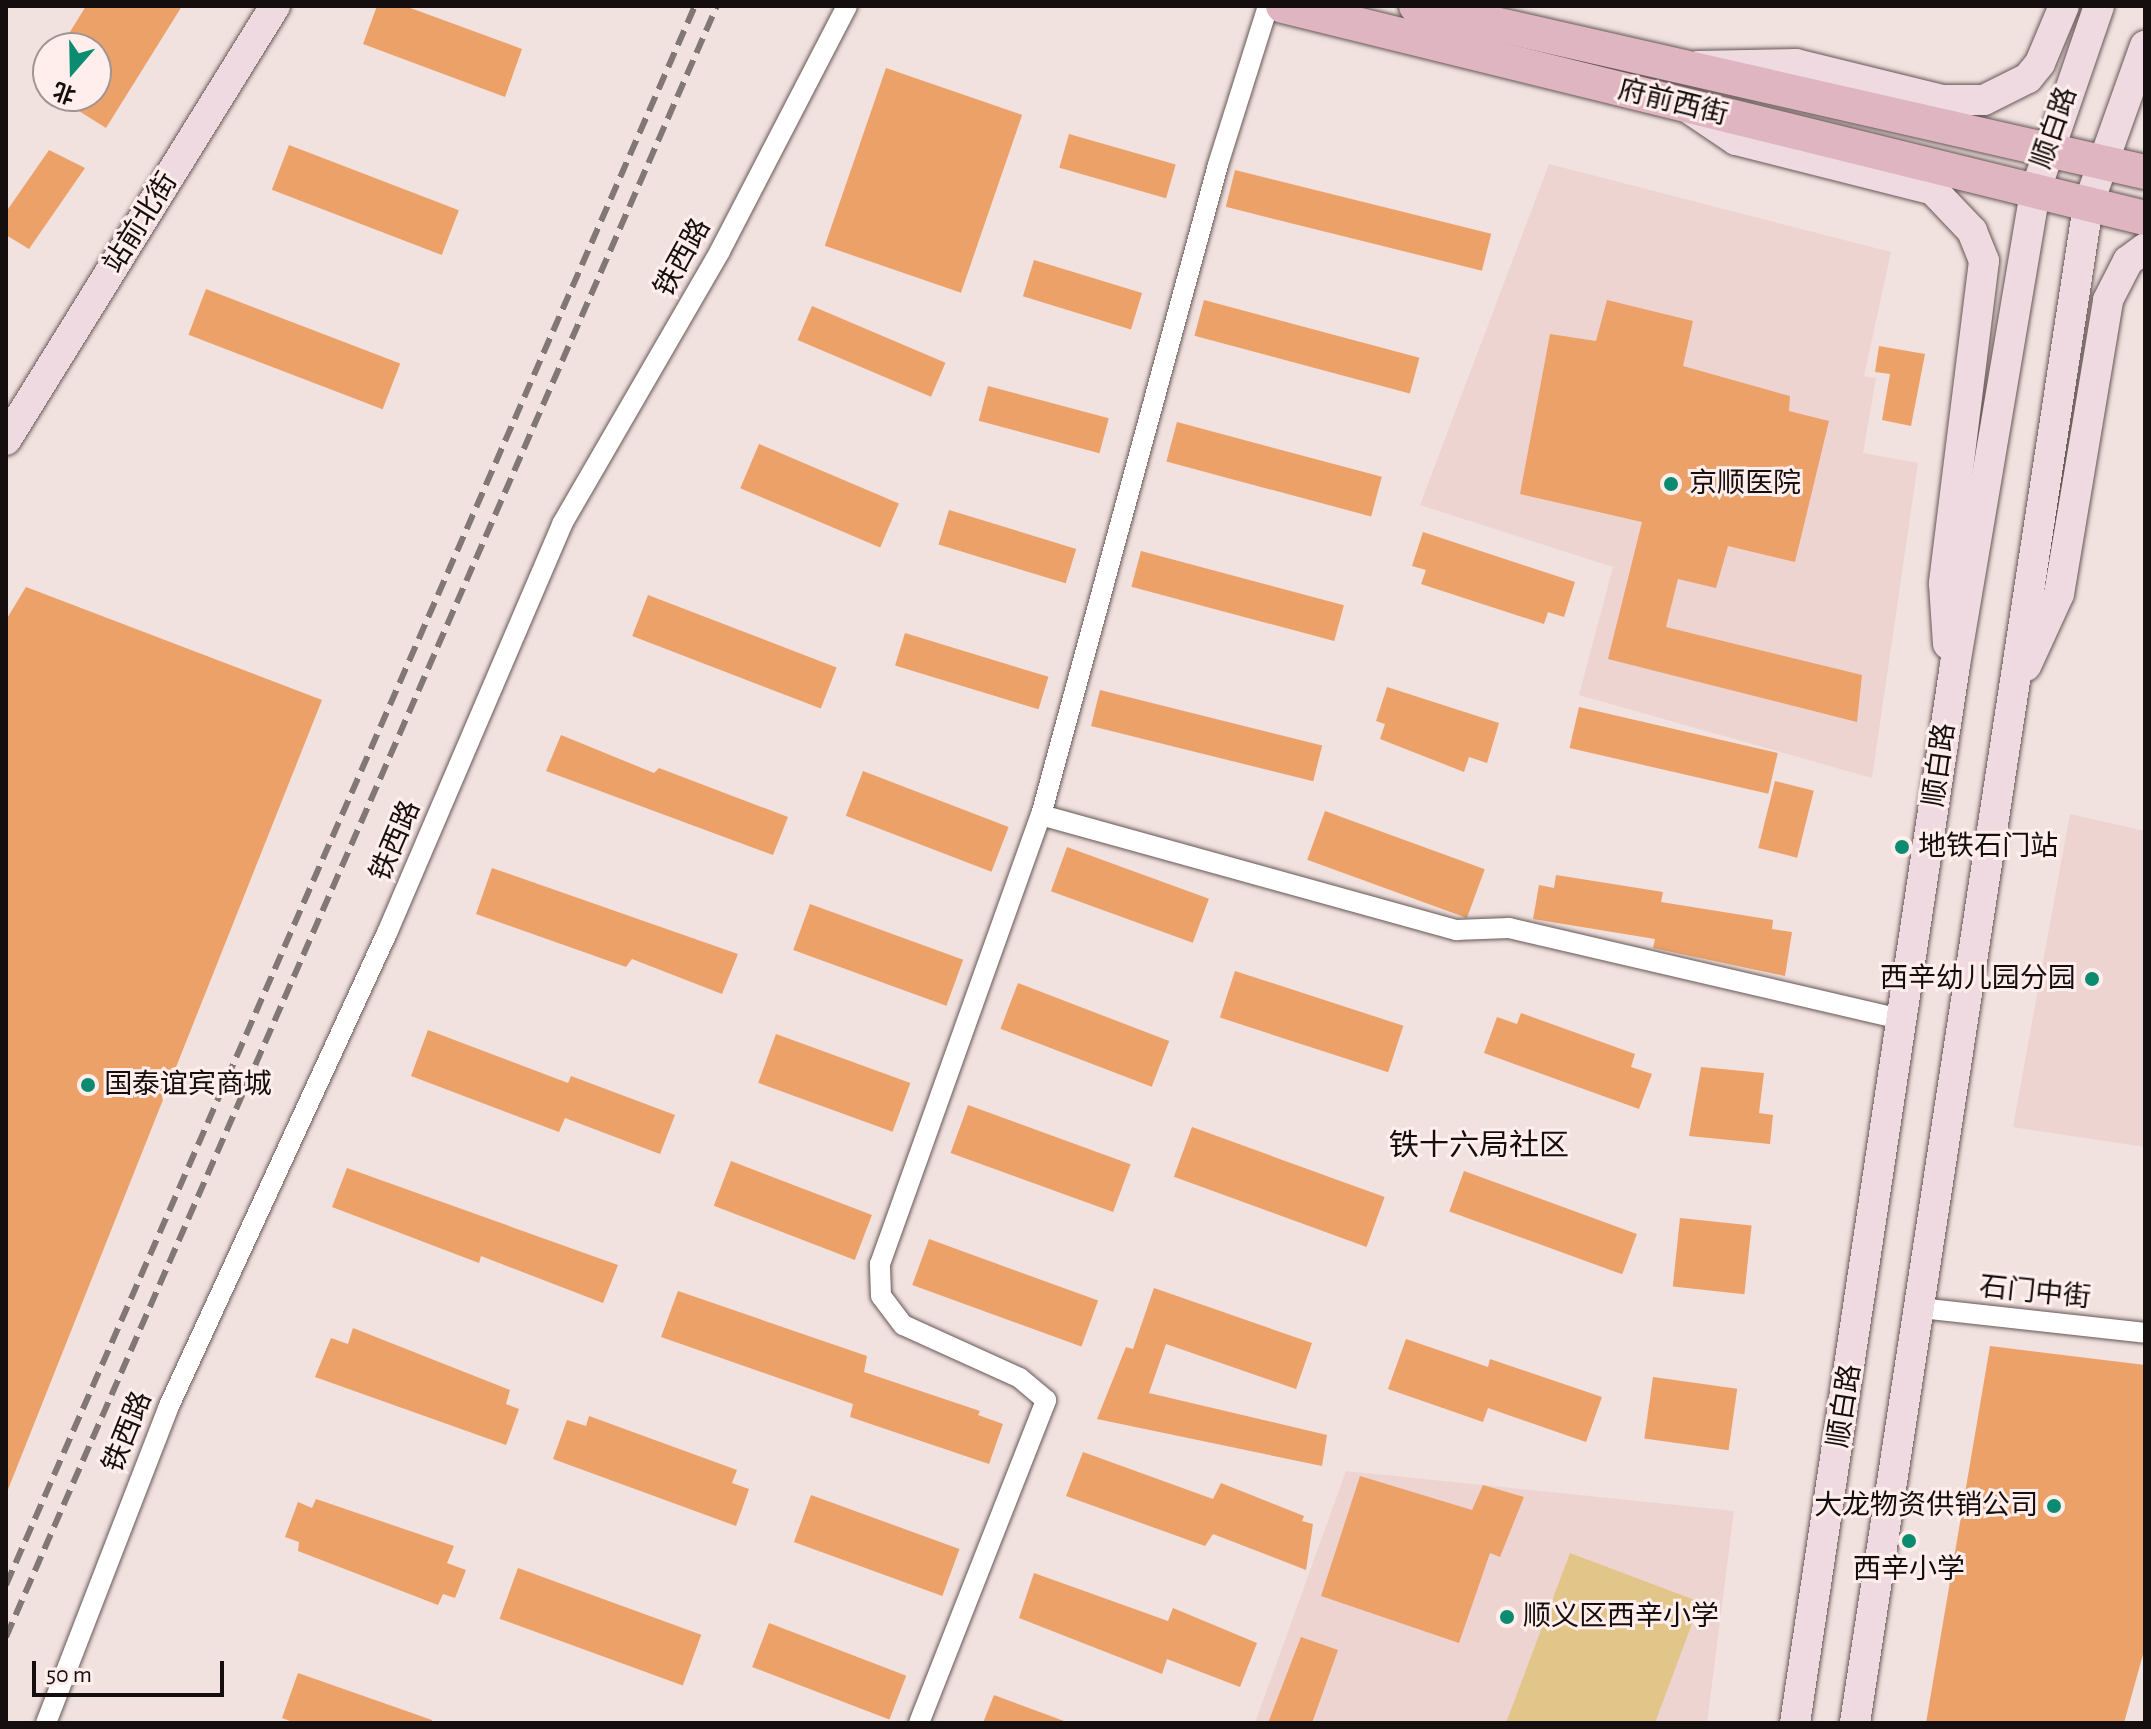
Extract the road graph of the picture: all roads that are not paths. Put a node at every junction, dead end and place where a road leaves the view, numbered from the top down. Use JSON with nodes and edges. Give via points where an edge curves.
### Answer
{"nodes":[{"id":1,"x":275,"y":6,"type":"edge"},
{"id":2,"x":847,"y":6,"type":"edge"},
{"id":3,"x":1268,"y":6,"type":"edge"},
{"id":4,"x":1283,"y":6,"type":"edge"},
{"id":5,"x":1416,"y":6,"type":"edge"},
{"id":6,"x":2064,"y":6,"type":"edge"},
{"id":7,"x":2099,"y":6,"type":"edge"},
{"id":8,"x":2145,"y":46,"type":"edge"},
{"id":9,"x":1693,"y":66,"type":"junction"},
{"id":10,"x":1687,"y":107,"type":"junction"},
{"id":11,"x":2074,"y":154,"type":"junction"},
{"id":12,"x":2145,"y":172,"type":"edge"},
{"id":13,"x":2062,"y":198,"type":"junction"},
{"id":14,"x":2145,"y":218,"type":"edge"},
{"id":15,"x":2145,"y":248,"type":"edge"},
{"id":16,"x":6,"y":440,"type":"edge"},
{"id":17,"x":1955,"y":665,"type":"junction"},
{"id":18,"x":2015,"y":685,"type":"junction"},
{"id":19,"x":1041,"y":815,"type":"junction"},
{"id":20,"x":1903,"y":1020,"type":"junction"},
{"id":21,"x":1920,"y":1308,"type":"junction"},
{"id":22,"x":2145,"y":1333,"type":"edge"},
{"id":23,"x":46,"y":1723,"type":"edge"},
{"id":24,"x":919,"y":1723,"type":"edge"},
{"id":25,"x":1795,"y":1723,"type":"edge"},
{"id":26,"x":1855,"y":1723,"type":"edge"}],
"edges":[{"from":1,"to":16,"type":"main road","name":"站前北街"},
{"from":2,"to":23,"type":"street","name":"铁西路","via":[[720,251],[562,524],[387,933],[168,1408]]},
{"from":3,"to":19,"type":"street","via":[[1218,165]]},
{"from":4,"to":10,"type":"main road","name":"府前西街"},
{"from":5,"to":9,"type":"main road","name":"府前西街"},
{"from":6,"to":9,"type":"main road","via":[[2034,71],[2012,90],[1984,100],[1943,100],[1796,64]]},
{"from":7,"to":11,"type":"main road","name":"顺白路"},
{"from":8,"to":11,"type":"main road","name":"顺白路"},
{"from":9,"to":11,"type":"main road","name":"府前西街"},
{"from":10,"to":13,"type":"main road","name":"府前西街"},
{"from":10,"to":17,"type":"main road","via":[[1736,140],[1933,190],[1972,231],[1984,261],[1944,584],[1945,634]]},
{"from":11,"to":12,"type":"main road","name":"府前西街"},
{"from":11,"to":13,"type":"main road","name":"顺白路"},
{"from":11,"to":13,"type":"main road","name":"顺白路"},
{"from":13,"to":14,"type":"main road","name":"府前西街"},
{"from":13,"to":17,"type":"main road","name":"顺白路"},
{"from":13,"to":18,"type":"main road","name":"顺白路"},
{"from":15,"to":18,"type":"main road","via":[[2128,261],[2108,300],[2059,594]]},
{"from":17,"to":20,"type":"main road","name":"顺白路"},
{"from":18,"to":21,"type":"main road","name":"顺白路"},
{"from":19,"to":20,"type":"street","via":[[1456,930],[1509,928]]},
{"from":19,"to":24,"type":"street","via":[[880,1264],[881,1296],[903,1325],[1020,1378],[1046,1400]]},
{"from":20,"to":25,"type":"main road","name":"顺白路"},
{"from":21,"to":22,"type":"street","name":"石门中街"},
{"from":21,"to":26,"type":"main road","name":"顺白路"}]}
